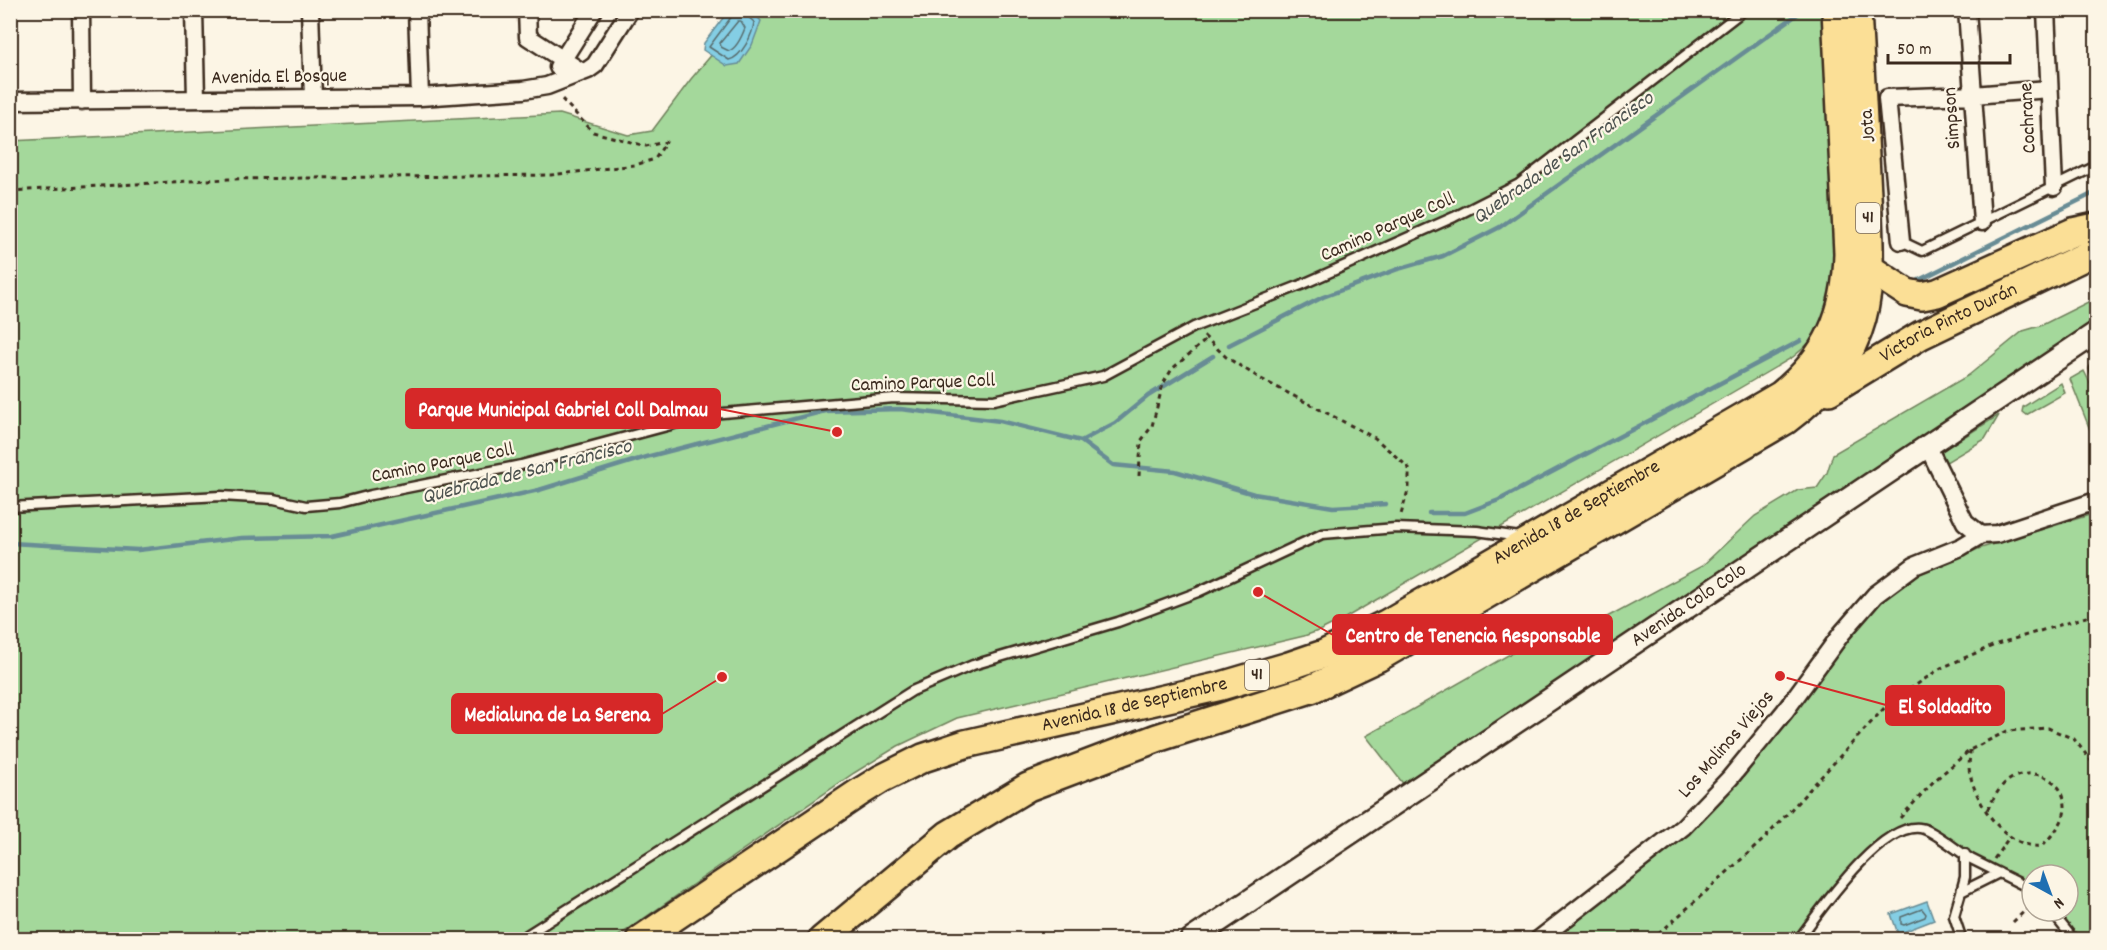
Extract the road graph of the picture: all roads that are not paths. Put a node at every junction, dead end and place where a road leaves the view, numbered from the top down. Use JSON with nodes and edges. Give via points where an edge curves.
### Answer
{"nodes":[{"id":1,"x":81,"y":10,"type":"edge"},
{"id":2,"x":194,"y":10,"type":"edge"},
{"id":3,"x":310,"y":10,"type":"edge"},
{"id":4,"x":417,"y":10,"type":"edge"},
{"id":5,"x":527,"y":10,"type":"edge"},
{"id":6,"x":594,"y":10,"type":"edge"},
{"id":7,"x":630,"y":10,"type":"edge"},
{"id":8,"x":1744,"y":10,"type":"edge"},
{"id":9,"x":1836,"y":10,"type":"edge"},
{"id":10,"x":1857,"y":10,"type":"edge"},
{"id":11,"x":1967,"y":10,"type":"edge"},
{"id":12,"x":2046,"y":10,"type":"edge"},
{"id":13,"x":563,"y":59,"type":"junction"},
{"id":14,"x":588,"y":70,"type":"junction"},
{"id":15,"x":547,"y":86,"type":"junction"},
{"id":16,"x":2049,"y":89,"type":"junction"},
{"id":17,"x":1973,"y":95,"type":"junction"},
{"id":18,"x":420,"y":97,"type":"junction"},
{"id":19,"x":313,"y":98,"type":"junction"},
{"id":20,"x":196,"y":99,"type":"junction"},
{"id":21,"x":10,"y":101,"type":"edge"},
{"id":22,"x":82,"y":101,"type":"junction"},
{"id":23,"x":2097,"y":166,"type":"edge"},
{"id":24,"x":2054,"y":187,"type":"junction"},
{"id":25,"x":1982,"y":222,"type":"junction"},
{"id":26,"x":2097,"y":227,"type":"edge"},
{"id":27,"x":1901,"y":241,"type":"joint"},
{"id":28,"x":2097,"y":250,"type":"edge"},
{"id":29,"x":2010,"y":262,"type":"junction"},
{"id":30,"x":1869,"y":268,"type":"junction"},
{"id":31,"x":2097,"y":333,"type":"edge"},
{"id":32,"x":1921,"y":334,"type":"junction"},
{"id":33,"x":1805,"y":405,"type":"junction"},
{"id":34,"x":1928,"y":447,"type":"junction"},
{"id":35,"x":2097,"y":501,"type":"edge"},
{"id":36,"x":10,"y":507,"type":"edge"},
{"id":37,"x":1981,"y":535,"type":"junction"},
{"id":38,"x":1535,"y":539,"type":"junction"},
{"id":39,"x":1965,"y":854,"type":"junction"},
{"id":40,"x":1999,"y":873,"type":"junction"},
{"id":41,"x":2020,"y":884,"type":"edge"},
{"id":42,"x":1961,"y":892,"type":"junction"},
{"id":43,"x":2061,"y":923,"type":"edge"},
{"id":44,"x":519,"y":939,"type":"edge"},
{"id":45,"x":640,"y":939,"type":"edge"},
{"id":46,"x":822,"y":939,"type":"edge"},
{"id":47,"x":1191,"y":939,"type":"edge"},
{"id":48,"x":1538,"y":939,"type":"edge"},
{"id":49,"x":1798,"y":939,"type":"edge"},
{"id":50,"x":1962,"y":939,"type":"edge"},
{"id":51,"x":2074,"y":939,"type":"edge"}],
"edges":[{"from":1,"to":22,"type":"street"},
{"from":2,"to":20,"type":"street"},
{"from":3,"to":19,"type":"street"},
{"from":4,"to":18,"type":"street"},
{"from":5,"to":13,"type":"street","via":[[528,37]]},
{"from":6,"to":13,"type":"street"},
{"from":7,"to":14,"type":"street","name":"Avenida El Bosque"},
{"from":8,"to":36,"type":"lane","name":"Camino Parque Coll","via":[[1519,184],[1300,285],[1194,327],[1103,376],[994,400],[894,398],[712,414],[521,465],[340,503],[306,506],[274,499],[221,496]]},
{"from":9,"to":38,"type":"main road","name":"Avenida 18 de Septiembre","number":"41","via":[[1848,260],[1842,304],[1833,331],[1812,365],[1781,395]]},
{"from":10,"to":30,"type":"main road","number":"41"},
{"from":11,"to":17,"type":"street","name":"Simpson"},
{"from":12,"to":16,"type":"street","name":"Cochrane"},
{"from":13,"to":14,"type":"street","via":[[582,72]]},
{"from":13,"to":15,"type":"street"},
{"from":14,"to":15,"type":"street","name":"Avenida El Bosque"},
{"from":15,"to":18,"type":"street","name":"Avenida El Bosque"},
{"from":16,"to":17,"type":"street","name":"Jota"},
{"from":16,"to":24,"type":"street","name":"Cochrane"},
{"from":17,"to":25,"type":"street","name":"Simpson"},
{"from":17,"to":27,"type":"street","name":"Jota","via":[[1887,98]]},
{"from":18,"to":19,"type":"street","name":"Avenida El Bosque"},
{"from":19,"to":20,"type":"street","name":"Avenida El Bosque"},
{"from":20,"to":22,"type":"street","name":"Avenida El Bosque"},
{"from":21,"to":22,"type":"street","name":"Avenida El Bosque"},
{"from":23,"to":24,"type":"lane"},
{"from":24,"to":25,"type":"lane"},
{"from":25,"to":27,"type":"lane","via":[[1923,251]]},
{"from":26,"to":29,"type":"main road","via":[[2073,232]]},
{"from":28,"to":32,"type":"main road","name":"Victoria Pinto Durán"},
{"from":29,"to":30,"type":"main road","via":[[1922,296],[1907,293]]},
{"from":29,"to":32,"type":"main road"},
{"from":30,"to":33,"type":"main road","number":"41","via":[[1866,304],[1855,340],[1833,378]]},
{"from":31,"to":34,"type":"street","name":"Avenida Colo Colo"},
{"from":32,"to":33,"type":"main road","name":"Victoria Pinto Durán"},
{"from":33,"to":46,"type":"main road","name":"Avenida 18 de Septiembre","number":"41","via":[[1786,420],[1379,657],[1311,689],[1157,738],[1028,787],[948,835]]},
{"from":34,"to":37,"type":"street","via":[[1965,522]]},
{"from":34,"to":47,"type":"street","name":"Avenida Colo Colo"},
{"from":35,"to":37,"type":"street","name":"Los Molinos Viejos","via":[[1997,534]]},
{"from":37,"to":48,"type":"street","name":"Los Molinos Viejos","via":[[1914,566],[1875,596],[1842,633],[1785,711],[1683,826]]},
{"from":38,"to":44,"type":"lane","via":[[1477,531],[1396,528],[1322,534],[1198,592],[1118,622],[973,665],[912,691]]},
{"from":38,"to":45,"type":"main road","name":"Avenida 18 de Septiembre","number":"41","via":[[1386,624],[1315,657],[1221,686],[976,741],[923,758],[860,792]]},
{"from":39,"to":40,"type":"lane"},
{"from":39,"to":42,"type":"lane"},
{"from":39,"to":49,"type":"lane","via":[[1923,828],[1906,828],[1893,834],[1857,866]]},
{"from":40,"to":41,"type":"lane"},
{"from":40,"to":42,"type":"lane"},
{"from":42,"to":50,"type":"lane","via":[[1954,916]]},
{"from":43,"to":51,"type":"lane"}]}
